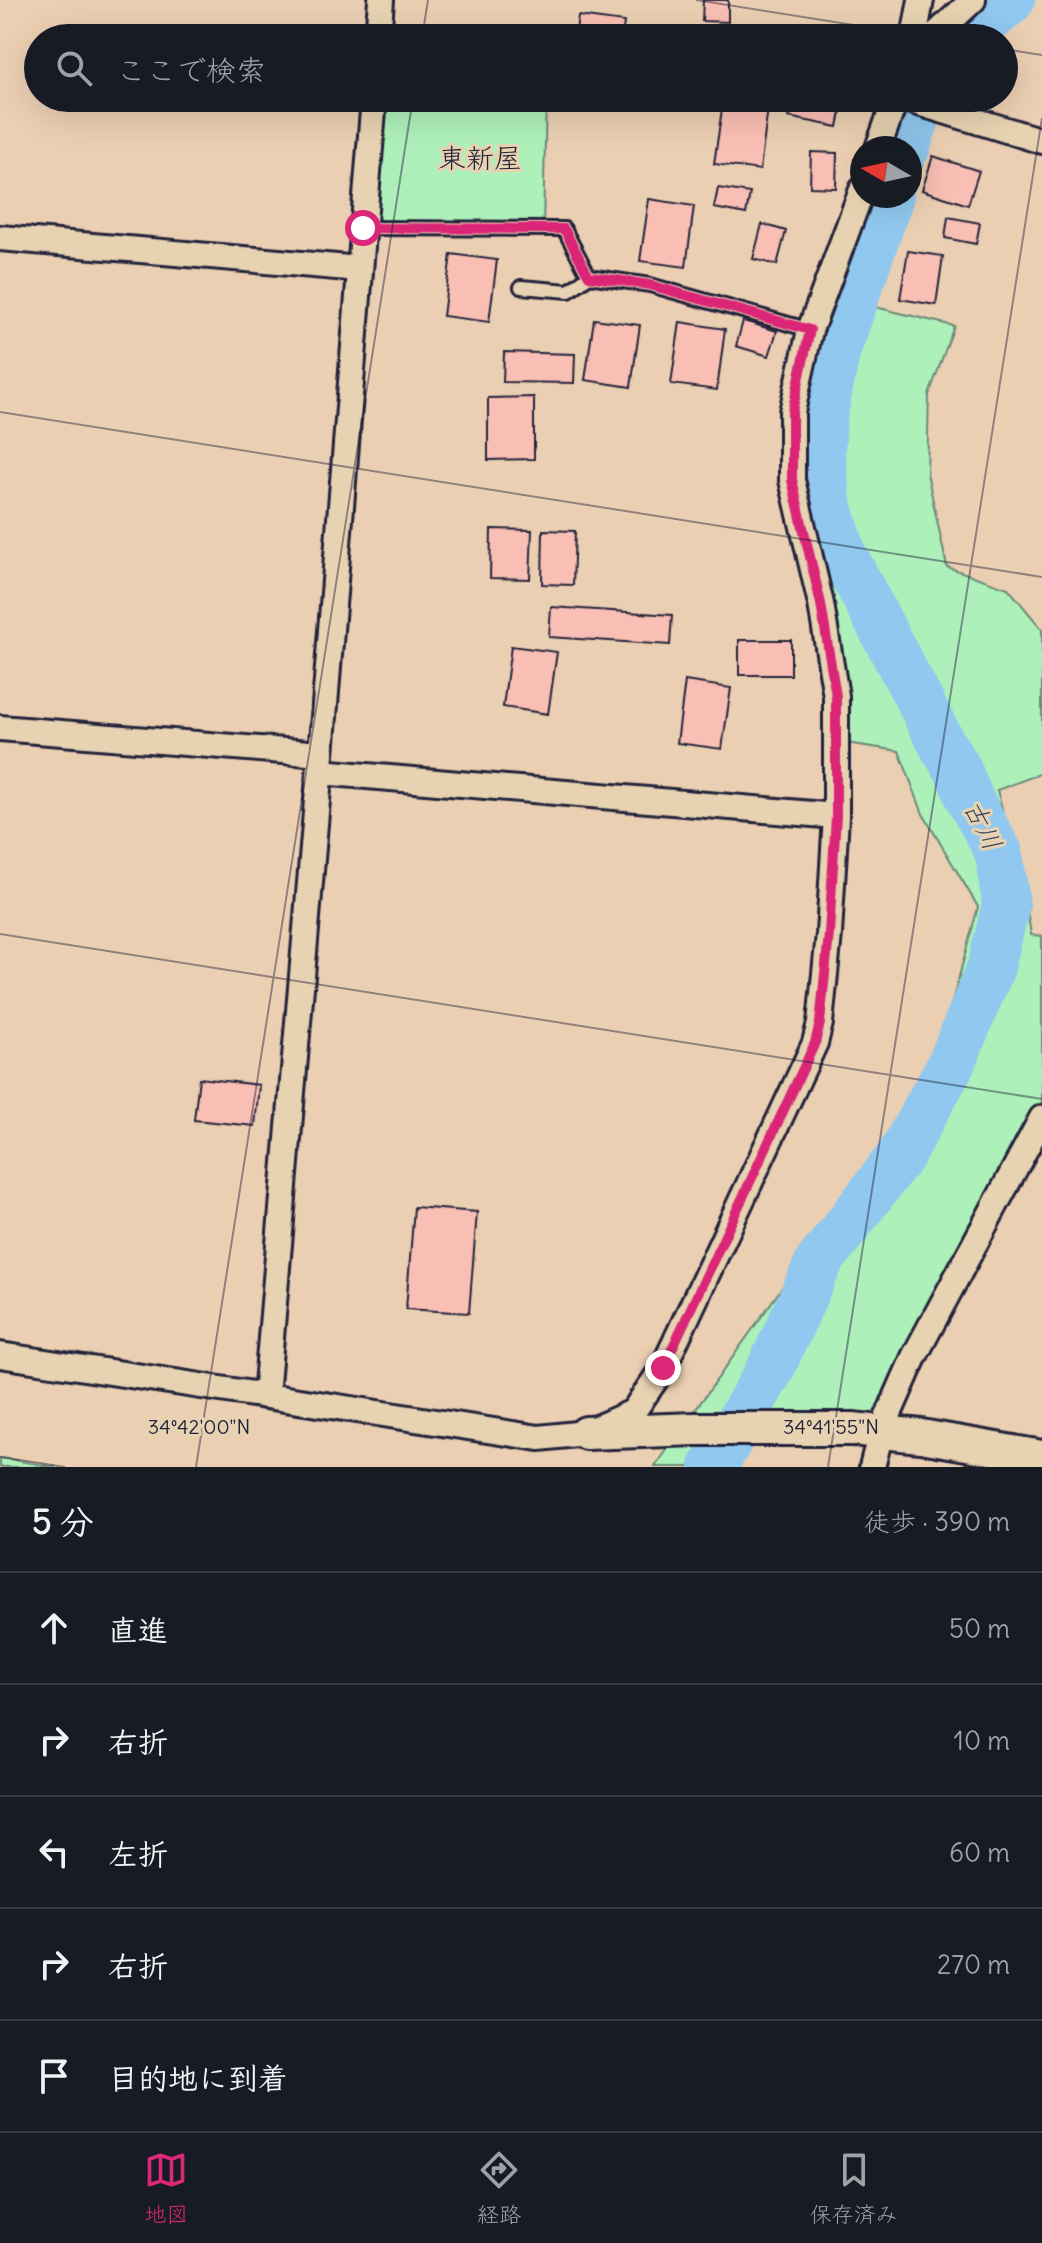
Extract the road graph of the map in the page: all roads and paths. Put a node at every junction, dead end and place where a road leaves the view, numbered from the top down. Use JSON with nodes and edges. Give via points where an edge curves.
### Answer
{"nodes":[{"id":1,"x":381,"y":0,"type":"edge"},
{"id":2,"x":921,"y":0,"type":"edge"},
{"id":3,"x":973,"y":0,"type":"edge"},
{"id":4,"x":379,"y":24,"type":"edge"},
{"id":5,"x":917,"y":24,"type":"edge"},
{"id":6,"x":947,"y":24,"type":"edge"},
{"id":7,"x":373,"y":112,"type":"edge"},
{"id":8,"x":893,"y":112,"type":"edge"},
{"id":9,"x":946,"y":112,"type":"edge"},
{"id":10,"x":883,"y":136,"type":"edge"},
{"id":11,"x":1042,"y":141,"type":"edge"},
{"id":12,"x":855,"y":208,"type":"edge"},
{"id":13,"x":363,"y":228,"type":"junction"},
{"id":14,"x":0,"y":238,"type":"edge"},
{"id":15,"x":360,"y":269,"type":"junction"},
{"id":16,"x":589,"y":276,"type":"junction"},
{"id":17,"x":521,"y":287,"type":"dead end"},
{"id":18,"x":810,"y":330,"type":"junction"},
{"id":19,"x":0,"y":728,"type":"edge"},
{"id":20,"x":320,"y":763,"type":"junction"},
{"id":21,"x":836,"y":816,"type":"junction"},
{"id":22,"x":1042,"y":1118,"type":"edge"},
{"id":23,"x":0,"y":1355,"type":"edge"},
{"id":24,"x":266,"y":1396,"type":"junction"},
{"id":25,"x":881,"y":1432,"type":"junction"},
{"id":26,"x":586,"y":1433,"type":"junction"},
{"id":27,"x":1042,"y":1457,"type":"edge"},
{"id":28,"x":872,"y":1467,"type":"edge"}],
"edges":[{"from":1,"to":4,"type":"street"},
{"from":2,"to":5,"type":"street"},
{"from":3,"to":6,"type":"street"},
{"from":7,"to":13,"type":"street"},
{"from":8,"to":10,"type":"street"},
{"from":9,"to":11,"type":"street"},
{"from":12,"to":18,"type":"street"},
{"from":13,"to":15,"type":"street"},
{"from":13,"to":16,"type":"lane","via":[[564,229]]},
{"from":14,"to":15,"type":"street"},
{"from":15,"to":20,"type":"street"},
{"from":16,"to":17,"type":"lane","via":[[569,291]]},
{"from":16,"to":18,"type":"lane","via":[[650,285]]},
{"from":18,"to":21,"type":"street","via":[[792,412],[792,480],[836,696]]},
{"from":19,"to":20,"type":"street"},
{"from":20,"to":21,"type":"street"},
{"from":20,"to":24,"type":"street"},
{"from":21,"to":26,"type":"street","via":[[815,1043],[663,1368],[633,1412]]},
{"from":22,"to":25,"type":"street","via":[[914,1357]]},
{"from":23,"to":24,"type":"street"},
{"from":24,"to":26,"type":"street","via":[[539,1438]]},
{"from":25,"to":26,"type":"street"},
{"from":25,"to":27,"type":"street"},
{"from":25,"to":28,"type":"street"}]}
